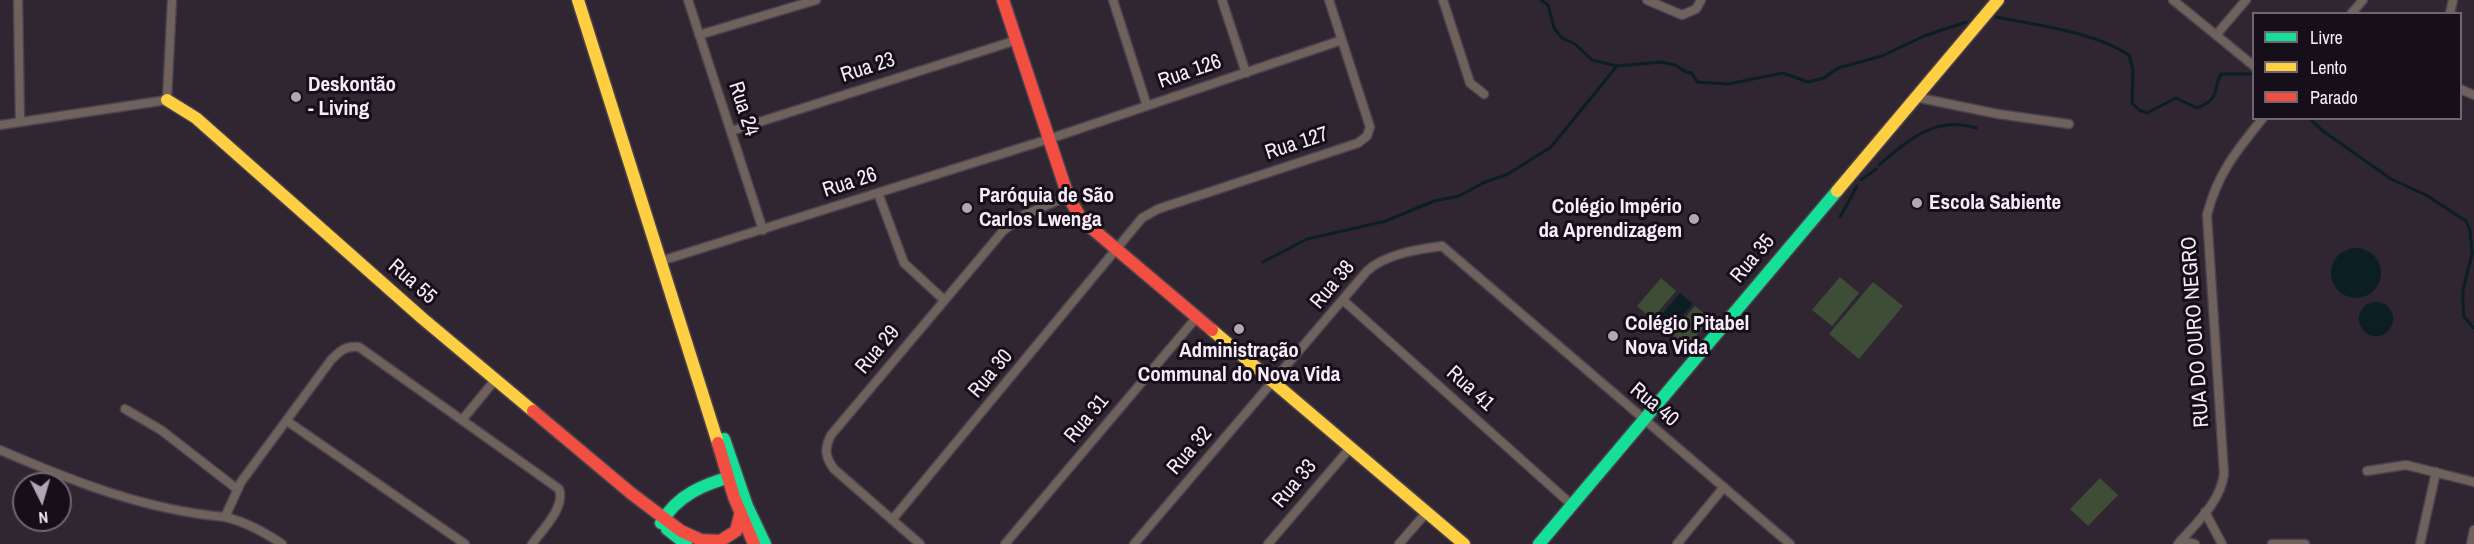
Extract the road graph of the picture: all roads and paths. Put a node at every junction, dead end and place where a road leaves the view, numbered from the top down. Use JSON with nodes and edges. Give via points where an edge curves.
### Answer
{"nodes":[{"id":1,"x":18,"y":0,"type":"edge"},
{"id":2,"x":172,"y":0,"type":"edge"},
{"id":3,"x":578,"y":0,"type":"edge"},
{"id":4,"x":688,"y":0,"type":"edge"},
{"id":5,"x":816,"y":0,"type":"edge"},
{"id":6,"x":1003,"y":0,"type":"edge"},
{"id":7,"x":1113,"y":0,"type":"edge"},
{"id":8,"x":1222,"y":0,"type":"edge"},
{"id":9,"x":1329,"y":0,"type":"edge"},
{"id":10,"x":1443,"y":0,"type":"edge"},
{"id":11,"x":1647,"y":0,"type":"edge"},
{"id":12,"x":1701,"y":0,"type":"edge"},
{"id":13,"x":1998,"y":0,"type":"edge"},
{"id":14,"x":2174,"y":0,"type":"edge"},
{"id":15,"x":2246,"y":0,"type":"edge"},
{"id":16,"x":2363,"y":0,"type":"edge"},
{"id":17,"x":2353,"y":12,"type":"edge"},
{"id":18,"x":699,"y":35,"type":"junction"},
{"id":19,"x":2217,"y":35,"type":"junction"},
{"id":20,"x":1017,"y":40,"type":"junction"},
{"id":21,"x":1342,"y":40,"type":"junction"},
{"id":22,"x":2252,"y":65,"type":"edge"},
{"id":23,"x":1246,"y":73,"type":"junction"},
{"id":24,"x":1484,"y":94,"type":"dead end"},
{"id":25,"x":1915,"y":97,"type":"junction"},
{"id":26,"x":167,"y":100,"type":"junction"},
{"id":27,"x":1147,"y":106,"type":"junction"},
{"id":28,"x":2261,"y":120,"type":"edge"},
{"id":29,"x":20,"y":121,"type":"junction"},
{"id":30,"x":2069,"y":124,"type":"dead end"},
{"id":31,"x":0,"y":125,"type":"edge"},
{"id":32,"x":731,"y":131,"type":"junction"},
{"id":33,"x":1049,"y":139,"type":"junction"},
{"id":34,"x":878,"y":193,"type":"junction"},
{"id":35,"x":1068,"y":196,"type":"junction"},
{"id":36,"x":763,"y":230,"type":"junction"},
{"id":37,"x":1442,"y":246,"type":"joint"},
{"id":38,"x":1116,"y":251,"type":"junction"},
{"id":39,"x":661,"y":261,"type":"junction"},
{"id":40,"x":943,"y":299,"type":"junction"},
{"id":41,"x":1344,"y":301,"type":"junction"},
{"id":42,"x":1196,"y":318,"type":"junction"},
{"id":43,"x":495,"y":380,"type":"junction"},
{"id":44,"x":1273,"y":382,"type":"junction"},
{"id":45,"x":125,"y":409,"type":"dead end"},
{"id":46,"x":462,"y":420,"type":"junction"},
{"id":47,"x":1643,"y":420,"type":"junction"},
{"id":48,"x":287,"y":421,"type":"junction"},
{"id":49,"x":1350,"y":448,"type":"junction"},
{"id":50,"x":0,"y":450,"type":"edge"},
{"id":51,"x":2367,"y":471,"type":"dead end"},
{"id":52,"x":2436,"y":472,"type":"junction"},
{"id":53,"x":733,"y":476,"type":"junction"},
{"id":54,"x":2474,"y":482,"type":"edge"},
{"id":55,"x":1724,"y":487,"type":"junction"},
{"id":56,"x":237,"y":489,"type":"junction"},
{"id":57,"x":1572,"y":505,"type":"junction"},
{"id":58,"x":2205,"y":512,"type":"junction"},
{"id":59,"x":1426,"y":513,"type":"junction"},
{"id":60,"x":741,"y":515,"type":"junction"},
{"id":61,"x":225,"y":517,"type":"junction"},
{"id":62,"x":662,"y":520,"type":"junction"},
{"id":63,"x":892,"y":520,"type":"junction"},
{"id":64,"x":2474,"y":530,"type":"edge"},
{"id":65,"x":2179,"y":542,"type":"edge"},
{"id":66,"x":1790,"y":543,"type":"edge"},
{"id":67,"x":282,"y":544,"type":"edge"},
{"id":68,"x":465,"y":544,"type":"edge"},
{"id":69,"x":532,"y":544,"type":"edge"},
{"id":70,"x":686,"y":544,"type":"edge"},
{"id":71,"x":754,"y":544,"type":"edge"},
{"id":72,"x":765,"y":544,"type":"edge"},
{"id":73,"x":920,"y":544,"type":"edge"},
{"id":74,"x":1005,"y":544,"type":"edge"},
{"id":75,"x":1134,"y":544,"type":"edge"},
{"id":76,"x":1268,"y":544,"type":"edge"},
{"id":77,"x":1399,"y":544,"type":"edge"},
{"id":78,"x":1464,"y":544,"type":"edge"},
{"id":79,"x":1539,"y":544,"type":"edge"},
{"id":80,"x":1677,"y":544,"type":"edge"},
{"id":81,"x":2195,"y":544,"type":"edge"},
{"id":82,"x":2222,"y":544,"type":"edge"},
{"id":83,"x":2272,"y":544,"type":"edge"},
{"id":84,"x":2305,"y":544,"type":"edge"},
{"id":85,"x":2420,"y":544,"type":"edge"},
{"id":86,"x":2471,"y":544,"type":"edge"}],
"edges":[{"from":1,"to":29,"type":"street"},
{"from":2,"to":26,"type":"street"},
{"from":3,"to":39,"type":"street"},
{"from":4,"to":18,"type":"street","name":"Rua 24"},
{"from":5,"to":18,"type":"street"},
{"from":6,"to":20,"type":"street"},
{"from":7,"to":27,"type":"street"},
{"from":8,"to":23,"type":"street"},
{"from":9,"to":21,"type":"street","name":"Rua 127"},
{"from":10,"to":24,"type":"street","via":[[1470,83]]},
{"from":11,"to":12,"type":"street","via":[[1682,15],[1696,9]]},
{"from":13,"to":25,"type":"street","name":"Rua 35"},
{"from":14,"to":19,"type":"street"},
{"from":15,"to":19,"type":"street"},
{"from":16,"to":17,"type":"street"},
{"from":18,"to":32,"type":"street","name":"Rua 24"},
{"from":19,"to":22,"type":"street"},
{"from":20,"to":32,"type":"street","name":"Rua 23"},
{"from":20,"to":33,"type":"street"},
{"from":21,"to":23,"type":"street","name":"Rua 126"},
{"from":21,"to":38,"type":"street","name":"Rua 127","via":[[1370,128],[1364,140],[1151,212]]},
{"from":23,"to":27,"type":"street","name":"Rua 126"},
{"from":25,"to":30,"type":"street"},
{"from":25,"to":47,"type":"street","name":"Rua 35"},
{"from":26,"to":29,"type":"street"},
{"from":26,"to":43,"type":"street","name":"Rua 55","via":[[196,118]]},
{"from":27,"to":33,"type":"street","name":"Rua 126"},
{"from":28,"to":58,"type":"street","name":"RUA DO OURO NEGRO","via":[[2222,172],[2207,215],[2224,474],[2220,492]]},
{"from":29,"to":31,"type":"street"},
{"from":32,"to":36,"type":"street","name":"Rua 24"},
{"from":33,"to":34,"type":"street","name":"Rua 26"},
{"from":33,"to":35,"type":"street"},
{"from":34,"to":36,"type":"street","name":"Rua 26"},
{"from":34,"to":40,"type":"street","via":[[904,263]]},
{"from":35,"to":38,"type":"street","via":[[1082,220]]},
{"from":35,"to":40,"type":"street","name":"Rua 29","via":[[1022,216],[1007,227]]},
{"from":36,"to":39,"type":"street","name":"Rua 26"},
{"from":37,"to":41,"type":"street","name":"Rua 38","via":[[1379,262]]},
{"from":37,"to":47,"type":"street","name":"Rua 40"},
{"from":38,"to":42,"type":"street"},
{"from":38,"to":63,"type":"street","name":"Rua 30"},
{"from":39,"to":53,"type":"street"},
{"from":40,"to":63,"type":"street","name":"Rua 29","via":[[825,447],[834,469]]},
{"from":41,"to":44,"type":"street","name":"Rua 38"},
{"from":41,"to":57,"type":"street","name":"Rua 41"},
{"from":42,"to":44,"type":"street"},
{"from":42,"to":74,"type":"street","name":"Rua 31"},
{"from":43,"to":46,"type":"street"},
{"from":43,"to":62,"type":"street","name":"Rua 55"},
{"from":44,"to":49,"type":"street"},
{"from":44,"to":75,"type":"street","name":"Rua 32"},
{"from":45,"to":56,"type":"street","via":[[161,430]]},
{"from":46,"to":48,"type":"street","via":[[359,347],[348,346],[331,360]]},
{"from":46,"to":69,"type":"street","via":[[559,489],[558,507]]},
{"from":47,"to":55,"type":"street","name":"Rua 40"},
{"from":47,"to":57,"type":"street","name":"Rua 35"},
{"from":48,"to":56,"type":"street"},
{"from":48,"to":68,"type":"street"},
{"from":49,"to":59,"type":"street"},
{"from":49,"to":76,"type":"street","name":"Rua 33"},
{"from":50,"to":61,"type":"street","via":[[93,488],[160,507]]},
{"from":51,"to":52,"type":"street","via":[[2406,465]]},
{"from":52,"to":54,"type":"street"},
{"from":52,"to":85,"type":"street"},
{"from":53,"to":60,"type":"street"},
{"from":53,"to":62,"type":"street","via":[[702,486],[677,501]]},
{"from":53,"to":72,"type":"street"},
{"from":55,"to":66,"type":"street","name":"Rua 40"},
{"from":55,"to":80,"type":"street"},
{"from":56,"to":61,"type":"street"},
{"from":57,"to":79,"type":"street","name":"Rua 35"},
{"from":58,"to":65,"type":"street","name":"RUA DO OURO NEGRO"},
{"from":58,"to":82,"type":"street"},
{"from":59,"to":77,"type":"street"},
{"from":59,"to":78,"type":"street"},
{"from":60,"to":62,"type":"street","via":[[731,536],[713,542],[686,534]]},
{"from":60,"to":71,"type":"street"},
{"from":61,"to":67,"type":"street","via":[[242,521]]},
{"from":62,"to":70,"type":"street"},
{"from":63,"to":73,"type":"street","name":"Rua 29"},
{"from":64,"to":86,"type":"street"},
{"from":65,"to":81,"type":"street"},
{"from":83,"to":84,"type":"street"}]}
